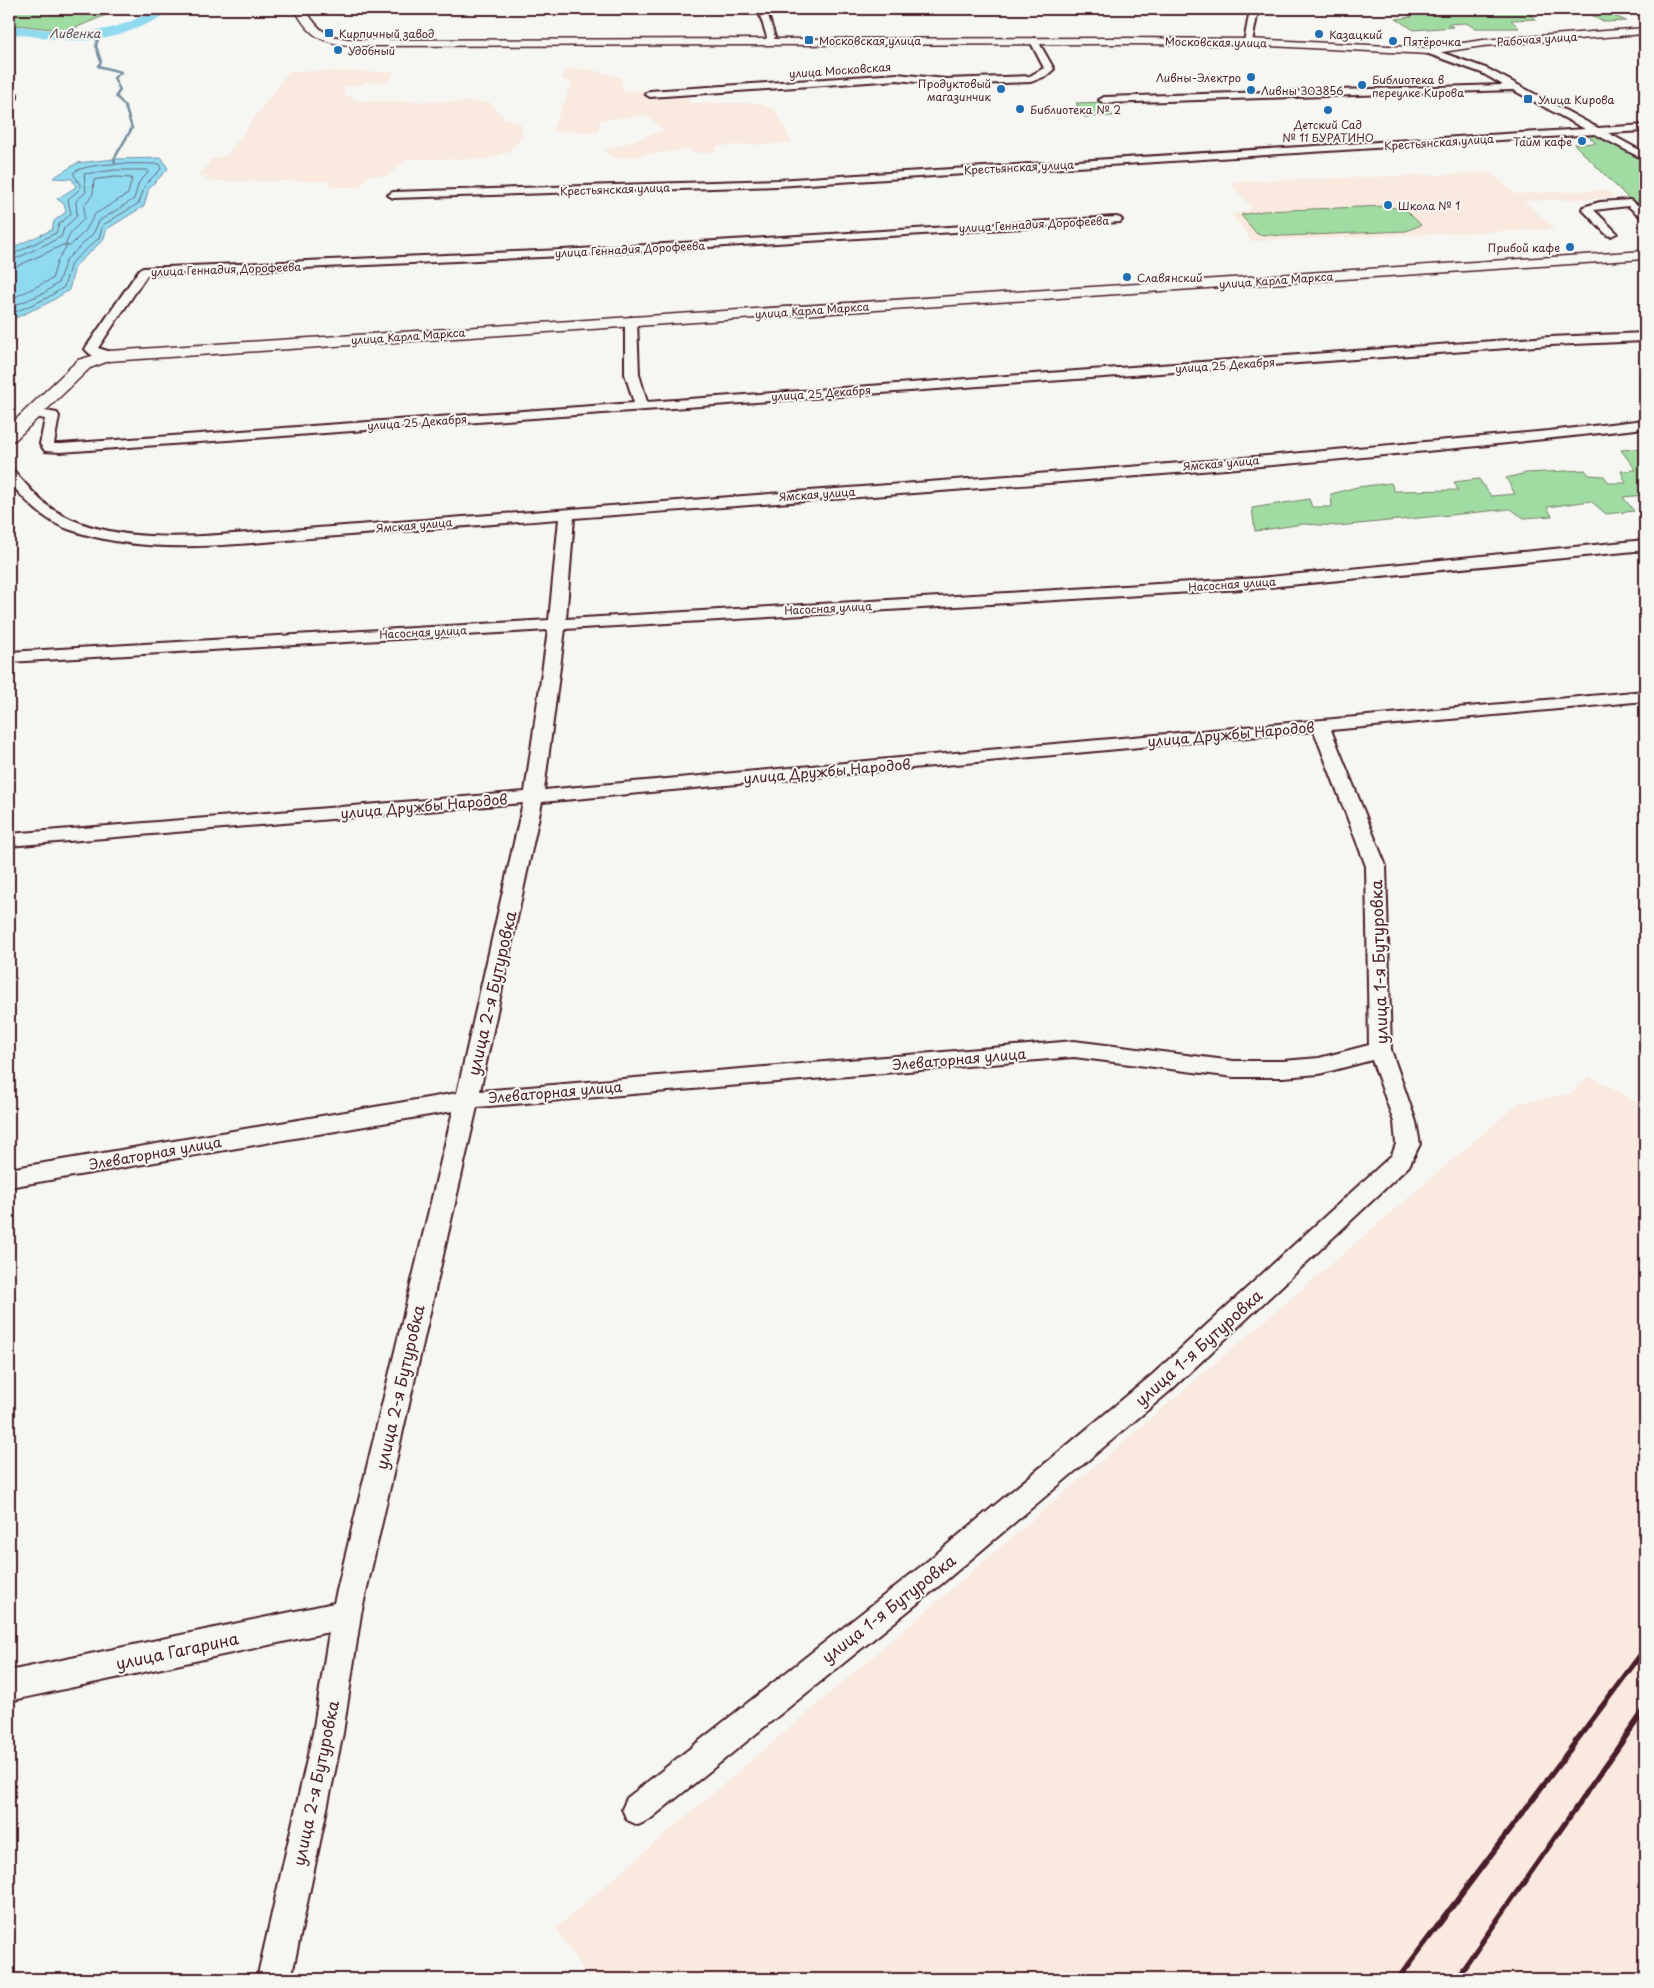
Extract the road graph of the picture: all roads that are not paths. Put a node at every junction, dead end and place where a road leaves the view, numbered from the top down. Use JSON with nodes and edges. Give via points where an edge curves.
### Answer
{"nodes":[{"id":1,"x":300,"y":9,"type":"edge"},
{"id":2,"x":762,"y":9,"type":"edge"},
{"id":3,"x":1261,"y":9,"type":"edge"},
{"id":4,"x":1645,"y":31,"type":"edge"},
{"id":5,"x":1034,"y":41,"type":"junction"},
{"id":6,"x":768,"y":42,"type":"junction"},
{"id":7,"x":1248,"y":42,"type":"junction"},
{"id":8,"x":1429,"y":51,"type":"junction"},
{"id":9,"x":1516,"y":87,"type":"junction"},
{"id":10,"x":650,"y":94,"type":"dead end"},
{"id":11,"x":1104,"y":100,"type":"dead end"},
{"id":12,"x":1645,"y":128,"type":"edge"},
{"id":13,"x":1600,"y":132,"type":"junction"},
{"id":14,"x":1645,"y":157,"type":"edge"},
{"id":15,"x":393,"y":195,"type":"dead end"},
{"id":16,"x":1645,"y":216,"type":"edge"},
{"id":17,"x":1116,"y":220,"type":"dead end"},
{"id":18,"x":1611,"y":233,"type":"dead end"},
{"id":19,"x":1645,"y":255,"type":"edge"},
{"id":20,"x":631,"y":321,"type":"junction"},
{"id":21,"x":1645,"y":337,"type":"edge"},
{"id":22,"x":109,"y":356,"type":"junction"},
{"id":23,"x":642,"y":406,"type":"junction"},
{"id":24,"x":33,"y":412,"type":"junction"},
{"id":25,"x":1645,"y":424,"type":"edge"},
{"id":26,"x":9,"y":436,"type":"edge"},
{"id":27,"x":9,"y":474,"type":"edge"},
{"id":28,"x":567,"y":513,"type":"junction"},
{"id":29,"x":1645,"y":545,"type":"edge"},
{"id":30,"x":557,"y":624,"type":"junction"},
{"id":31,"x":9,"y":657,"type":"edge"},
{"id":32,"x":1645,"y":696,"type":"edge"},
{"id":33,"x":1321,"y":726,"type":"junction"},
{"id":34,"x":534,"y":797,"type":"junction"},
{"id":35,"x":9,"y":840,"type":"edge"},
{"id":36,"x":1380,"y":1050,"type":"junction"},
{"id":37,"x":467,"y":1100,"type":"junction"},
{"id":38,"x":9,"y":1178,"type":"edge"},
{"id":39,"x":346,"y":1614,"type":"junction"},
{"id":40,"x":9,"y":1686,"type":"edge"},
{"id":41,"x":638,"y":1809,"type":"dead end"},
{"id":42,"x":274,"y":1979,"type":"edge"}],
"edges":[{"from":1,"to":6,"type":"street","name":"Московская улица","via":[[315,34],[343,42]]},
{"from":2,"to":6,"type":"street","via":[[771,37]]},
{"from":3,"to":7,"type":"street","via":[[1253,15]]},
{"from":4,"to":8,"type":"street","name":"Рабочая улица","via":[[1497,42]]},
{"from":5,"to":6,"type":"street","name":"Московская улица"},
{"from":5,"to":7,"type":"street","name":"Московская улица"},
{"from":5,"to":10,"type":"street","name":"улица Московская","via":[[1049,69],[1031,79],[946,82],[889,78]]},
{"from":7,"to":8,"type":"street","name":"Московская улица"},
{"from":8,"to":9,"type":"street","via":[[1468,64]]},
{"from":9,"to":11,"type":"street"},
{"from":9,"to":13,"type":"street"},
{"from":12,"to":13,"type":"street","name":"Крестьянская улица"},
{"from":13,"to":14,"type":"street"},
{"from":13,"to":15,"type":"street","name":"Крестьянская улица","via":[[777,183]]},
{"from":16,"to":18,"type":"street","via":[[1630,204],[1587,208]]},
{"from":17,"to":22,"type":"street","name":"улица Геннадия Дорофеева","via":[[563,253],[143,272],[91,349]]},
{"from":19,"to":20,"type":"street","name":"улица Карла Маркса"},
{"from":20,"to":22,"type":"street","name":"улица Карла Маркса"},
{"from":20,"to":23,"type":"street","via":[[632,374]]},
{"from":21,"to":23,"type":"street","name":"улица 25 Декабря","via":[[1550,341]]},
{"from":22,"to":24,"type":"street","name":"улица Карла Маркса","via":[[84,364]]},
{"from":23,"to":24,"type":"street","name":"улица 25 Декабря","via":[[55,448],[47,444],[52,416]]},
{"from":24,"to":26,"type":"street","name":"улица Карла Маркса"},
{"from":25,"to":28,"type":"street","name":"Ямская улица","via":[[1221,464]]},
{"from":27,"to":28,"type":"street","name":"Ямская улица","via":[[47,512],[97,534],[130,538],[278,536]]},
{"from":28,"to":30,"type":"street","name":"улица 2-я Бутуровка"},
{"from":29,"to":30,"type":"street","name":"Насосная улица","via":[[1260,583]]},
{"from":30,"to":31,"type":"street","name":"Насосная улица"},
{"from":30,"to":34,"type":"street","name":"улица 2-я Бутуровка"},
{"from":32,"to":33,"type":"street","name":"улица Дружбы Народов"},
{"from":33,"to":34,"type":"street","name":"улица Дружбы Народов"},
{"from":33,"to":36,"type":"street","name":"улица 1-я Бутуровка","via":[[1376,866]]},
{"from":34,"to":35,"type":"street","name":"улица Дружбы Народов"},
{"from":34,"to":37,"type":"street","name":"улица 2-я Бутуровка"},
{"from":36,"to":37,"type":"street","name":"Элеваторная улица","via":[[1319,1066],[1266,1070],[1074,1050]]},
{"from":36,"to":41,"type":"street","name":"улица 1-я Бутуровка","via":[[1405,1122],[1408,1144],[1400,1160],[1161,1383],[934,1573]]},
{"from":37,"to":38,"type":"street","name":"Элеваторная улица"},
{"from":37,"to":39,"type":"street","name":"улица 2-я Бутуровка"},
{"from":39,"to":40,"type":"street","name":"улица Гагарина"},
{"from":39,"to":42,"type":"street","name":"улица 2-я Бутуровка","via":[[328,1733]]}]}
